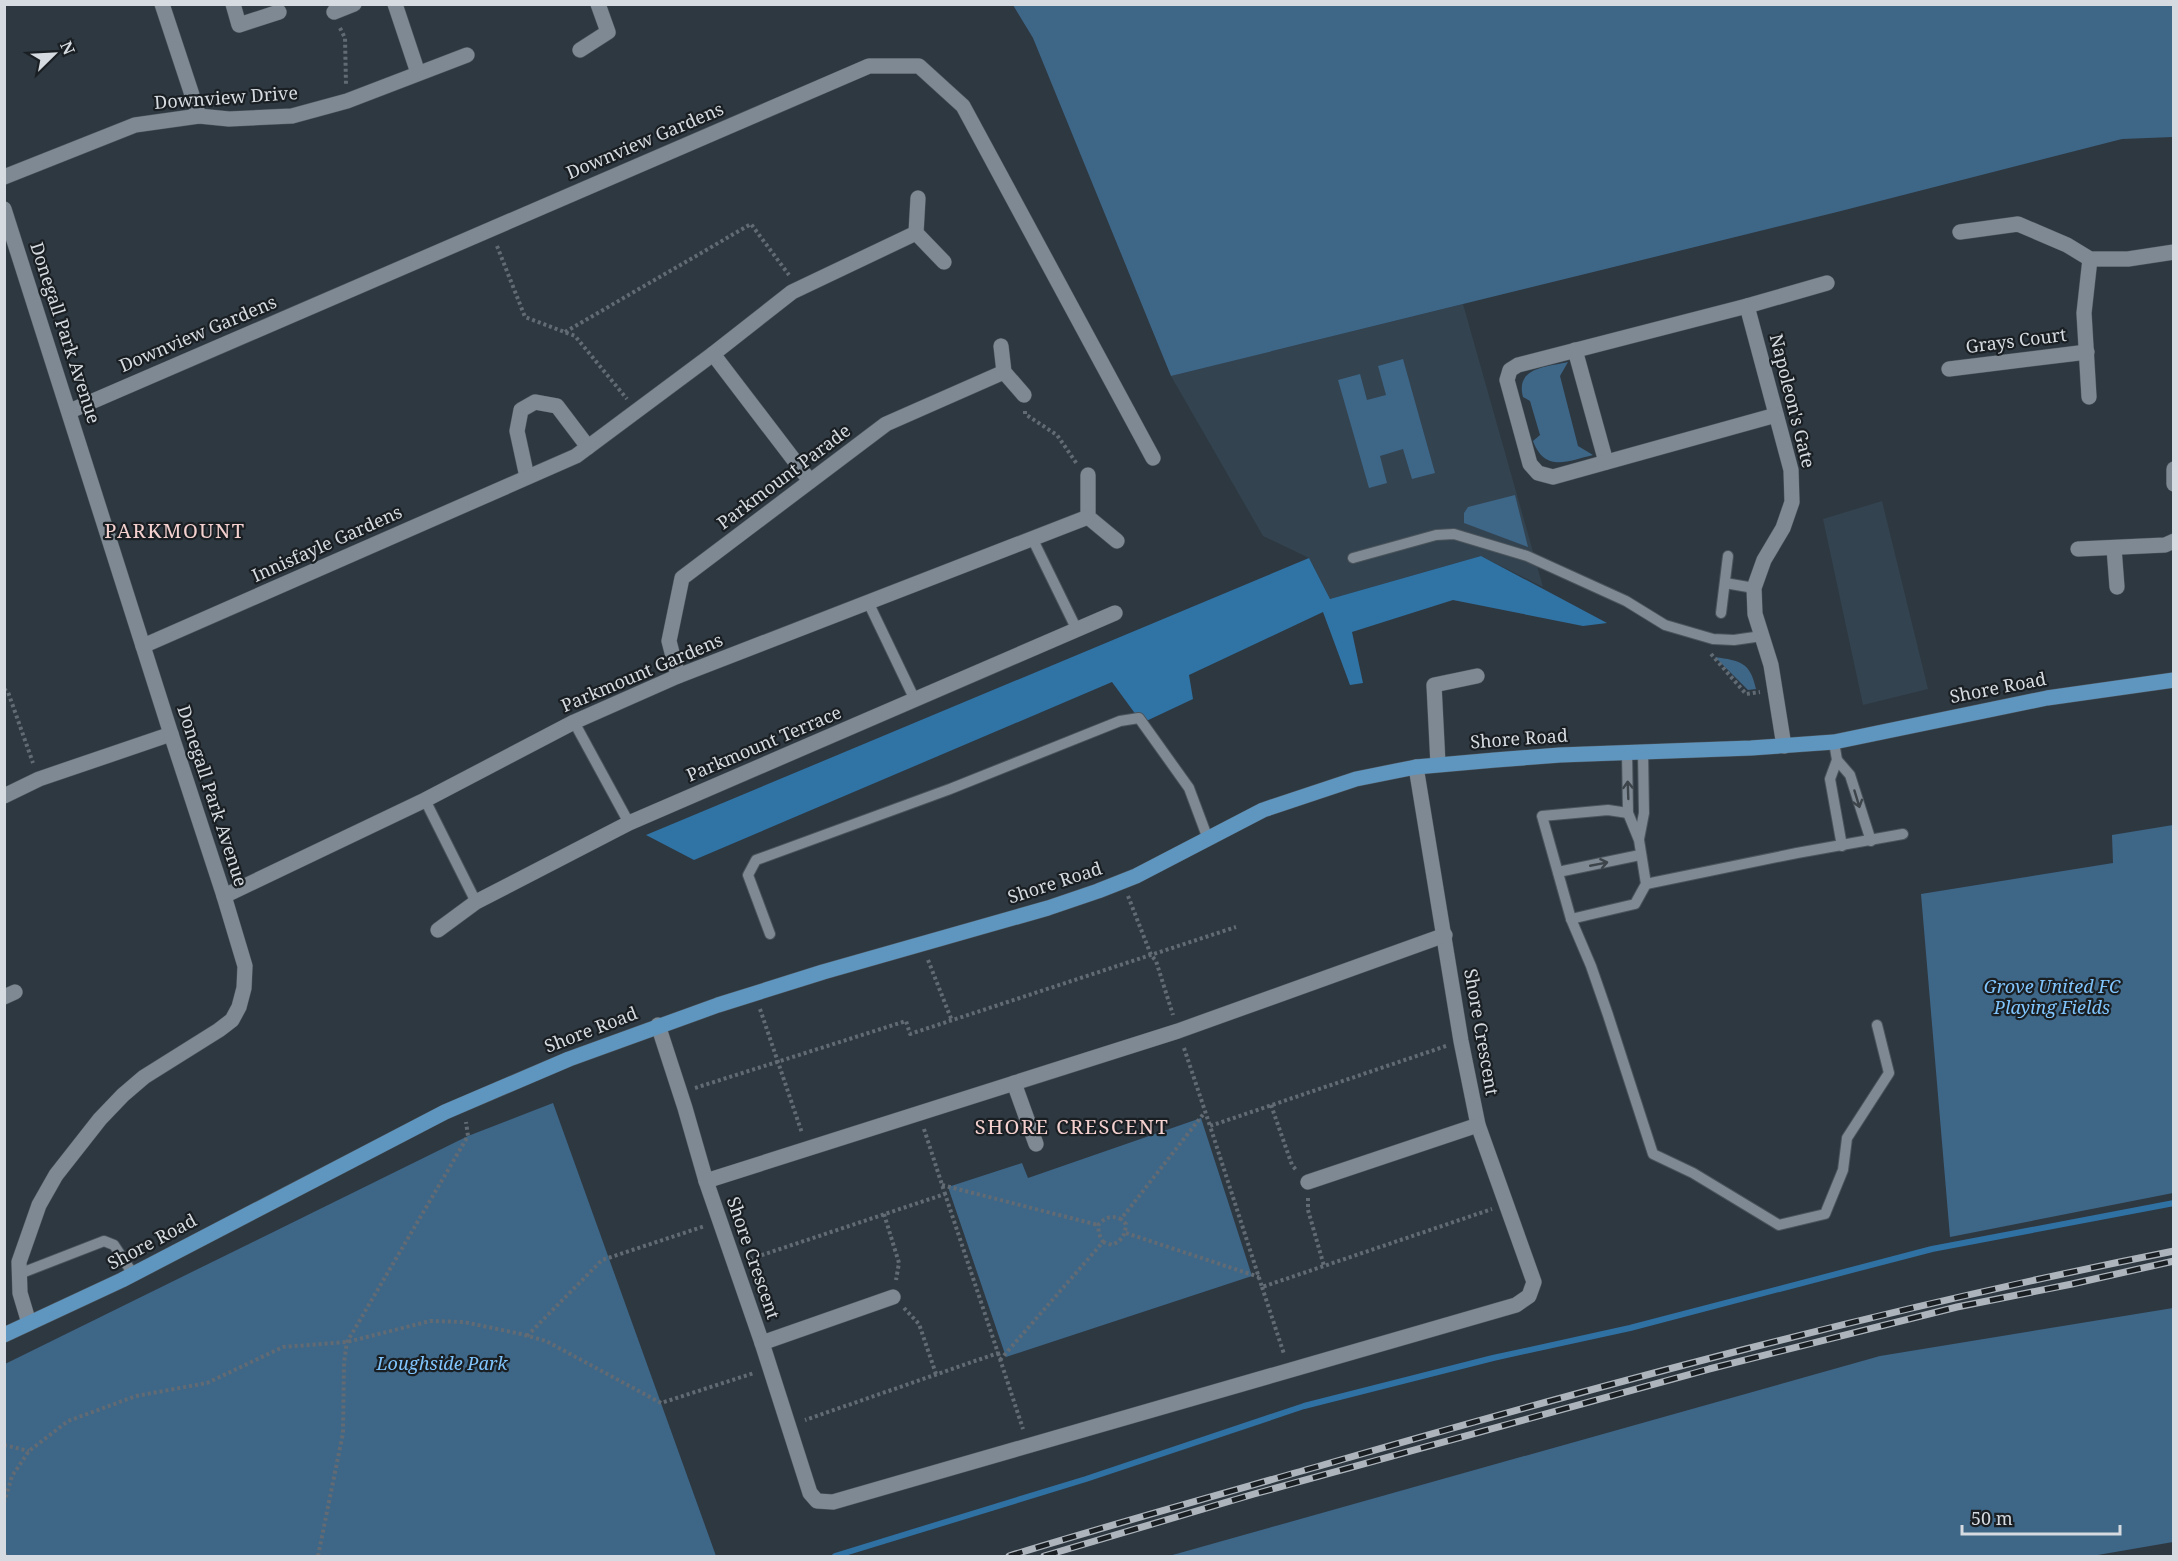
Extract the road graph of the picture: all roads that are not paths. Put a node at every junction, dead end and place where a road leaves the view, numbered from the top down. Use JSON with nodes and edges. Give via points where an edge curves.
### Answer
{"nodes":[{"id":1,"x":233,"y":4,"type":"edge"},
{"id":2,"x":354,"y":4,"type":"edge"},
{"id":3,"x":395,"y":4,"type":"edge"},
{"id":4,"x":598,"y":4,"type":"edge"},
{"id":5,"x":166,"y":6,"type":"edge"},
{"id":6,"x":279,"y":12,"type":"dead end"},
{"id":7,"x":334,"y":12,"type":"road end"},
{"id":8,"x":580,"y":50,"type":"dead end"},
{"id":9,"x":466,"y":55,"type":"dead end"},
{"id":10,"x":418,"y":73,"type":"junction"},
{"id":11,"x":199,"y":116,"type":"junction"},
{"id":12,"x":4,"y":177,"type":"edge"},
{"id":13,"x":918,"y":198,"type":"dead end"},
{"id":14,"x":4,"y":209,"type":"edge"},
{"id":15,"x":1960,"y":231,"type":"dead end"},
{"id":16,"x":916,"y":232,"type":"junction"},
{"id":17,"x":2174,"y":252,"type":"edge"},
{"id":18,"x":2090,"y":259,"type":"junction"},
{"id":19,"x":944,"y":262,"type":"dead end"},
{"id":20,"x":1827,"y":283,"type":"dead end"},
{"id":21,"x":1747,"y":306,"type":"junction"},
{"id":22,"x":1001,"y":346,"type":"dead end"},
{"id":23,"x":1575,"y":350,"type":"junction"},
{"id":24,"x":2087,"y":352,"type":"junction"},
{"id":25,"x":713,"y":354,"type":"junction"},
{"id":26,"x":1949,"y":369,"type":"dead end"},
{"id":27,"x":1004,"y":372,"type":"junction"},
{"id":28,"x":1024,"y":395,"type":"road end"},
{"id":29,"x":2089,"y":397,"type":"dead end"},
{"id":30,"x":70,"y":411,"type":"junction"},
{"id":31,"x":1776,"y":414,"type":"junction"},
{"id":32,"x":588,"y":447,"type":"junction"},
{"id":33,"x":1153,"y":458,"type":"dead end"},
{"id":34,"x":1606,"y":462,"type":"junction"},
{"id":35,"x":2174,"y":469,"type":"edge"},
{"id":36,"x":1088,"y":475,"type":"road end"},
{"id":37,"x":527,"y":477,"type":"junction"},
{"id":38,"x":810,"y":481,"type":"junction"},
{"id":39,"x":2174,"y":484,"type":"edge"},
{"id":40,"x":1088,"y":517,"type":"junction"},
{"id":41,"x":1032,"y":538,"type":"junction"},
{"id":42,"x":1117,"y":541,"type":"dead end"},
{"id":43,"x":2174,"y":541,"type":"edge"},
{"id":44,"x":2114,"y":548,"type":"junction"},
{"id":45,"x":2078,"y":549,"type":"dead end"},
{"id":46,"x":1728,"y":556,"type":"dead end"},
{"id":47,"x":1353,"y":558,"type":"dead end"},
{"id":48,"x":1725,"y":584,"type":"junction"},
{"id":49,"x":2117,"y":587,"type":"dead end"},
{"id":50,"x":1754,"y":588,"type":"junction"},
{"id":51,"x":868,"y":604,"type":"junction"},
{"id":52,"x":1115,"y":613,"type":"dead end"},
{"id":53,"x":1720,"y":613,"type":"dead end"},
{"id":54,"x":1077,"y":630,"type":"junction"},
{"id":55,"x":1762,"y":636,"type":"junction"},
{"id":56,"x":143,"y":645,"type":"junction"},
{"id":57,"x":678,"y":676,"type":"junction"},
{"id":58,"x":1477,"y":676,"type":"dead end"},
{"id":59,"x":2174,"y":680,"type":"edge"},
{"id":60,"x":915,"y":700,"type":"junction"},
{"id":61,"x":574,"y":722,"type":"junction"},
{"id":62,"x":171,"y":734,"type":"junction"},
{"id":63,"x":1834,"y":742,"type":"junction"},
{"id":64,"x":1784,"y":746,"type":"junction"},
{"id":65,"x":1627,"y":752,"type":"junction"},
{"id":66,"x":1643,"y":752,"type":"junction"},
{"id":67,"x":1837,"y":760,"type":"junction"},
{"id":68,"x":1438,"y":764,"type":"junction"},
{"id":69,"x":1416,"y":767,"type":"junction"},
{"id":70,"x":4,"y":796,"type":"edge"},
{"id":71,"x":424,"y":800,"type":"junction"},
{"id":72,"x":1629,"y":813,"type":"junction"},
{"id":73,"x":628,"y":823,"type":"junction"},
{"id":74,"x":1903,"y":834,"type":"dead end"},
{"id":75,"x":1208,"y":839,"type":"junction"},
{"id":76,"x":1639,"y":840,"type":"junction"},
{"id":77,"x":1871,"y":841,"type":"junction"},
{"id":78,"x":1842,"y":846,"type":"junction"},
{"id":79,"x":1640,"y":855,"type":"junction"},
{"id":80,"x":1558,"y":872,"type":"junction"},
{"id":81,"x":1646,"y":884,"type":"junction"},
{"id":82,"x":224,"y":896,"type":"junction"},
{"id":83,"x":476,"y":902,"type":"junction"},
{"id":84,"x":1571,"y":919,"type":"junction"},
{"id":85,"x":438,"y":930,"type":"dead end"},
{"id":86,"x":770,"y":934,"type":"dead end"},
{"id":87,"x":1445,"y":934,"type":"junction"},
{"id":88,"x":1877,"y":1025,"type":"dead end"},
{"id":89,"x":658,"y":1026,"type":"junction"},
{"id":90,"x":1014,"y":1083,"type":"junction"},
{"id":91,"x":1478,"y":1125,"type":"junction"},
{"id":92,"x":1036,"y":1144,"type":"dead end"},
{"id":93,"x":706,"y":1181,"type":"junction"},
{"id":94,"x":1308,"y":1182,"type":"dead end"},
{"id":95,"x":19,"y":1274,"type":"junction"},
{"id":96,"x":133,"y":1275,"type":"junction"},
{"id":97,"x":893,"y":1297,"type":"dead end"},
{"id":98,"x":29,"y":1323,"type":"junction"},
{"id":99,"x":4,"y":1335,"type":"edge"},
{"id":100,"x":762,"y":1342,"type":"junction"}],
"edges":[{"from":1,"to":6,"type":"street","via":[[239,25]]},
{"from":2,"to":7,"type":"street"},
{"from":3,"to":10,"type":"street"},
{"from":4,"to":8,"type":"street","via":[[608,32]]},
{"from":5,"to":11,"type":"street"},
{"from":9,"to":10,"type":"street","name":"Downview Drive"},
{"from":10,"to":11,"type":"street","name":"Downview Drive","via":[[347,101],[292,116]]},
{"from":11,"to":12,"type":"street","name":"Downview Drive","via":[[135,125]]},
{"from":13,"to":16,"type":"street"},
{"from":14,"to":30,"type":"street","name":"Donegall Park Avenue"},
{"from":15,"to":18,"type":"street","via":[[2018,225]]},
{"from":16,"to":19,"type":"street"},
{"from":16,"to":25,"type":"street","name":"Innisfayle Gardens","via":[[799,288]]},
{"from":17,"to":18,"type":"street","via":[[2128,259]]},
{"from":18,"to":24,"type":"street","name":"Grays Court","via":[[2085,314]]},
{"from":20,"to":21,"type":"street"},
{"from":21,"to":23,"type":"street"},
{"from":21,"to":31,"type":"street","name":"Napoleon's Gate"},
{"from":22,"to":27,"type":"street"},
{"from":23,"to":34,"type":"street"},
{"from":23,"to":34,"type":"street","via":[[1510,370],[1508,380],[1530,464],[1538,473],[1552,477]]},
{"from":24,"to":26,"type":"street","name":"Grays Court"},
{"from":24,"to":29,"type":"street","name":"Grays Court"},
{"from":25,"to":32,"type":"street","name":"Innisfayle Gardens"},
{"from":25,"to":38,"type":"street"},
{"from":27,"to":28,"type":"street"},
{"from":27,"to":38,"type":"street","name":"Parkmount Parade","via":[[886,424]]},
{"from":30,"to":33,"type":"street","name":"Downview Gardens","via":[[869,66],[919,66],[963,106]]},
{"from":30,"to":56,"type":"street","name":"Donegall Park Avenue"},
{"from":31,"to":34,"type":"street"},
{"from":31,"to":50,"type":"street","name":"Napoleon's Gate","via":[[1791,470],[1792,502]]},
{"from":32,"to":37,"type":"street","name":"Innisfayle Gardens"},
{"from":32,"to":37,"type":"street","via":[[557,406],[536,402],[521,410],[517,432]]},
{"from":35,"to":39,"type":"street"},
{"from":36,"to":40,"type":"street"},
{"from":37,"to":56,"type":"street","name":"Innisfayle Gardens"},
{"from":38,"to":57,"type":"street","name":"Parkmount Parade","via":[[682,578],[669,641]]},
{"from":40,"to":41,"type":"street","name":"Parkmount Gardens"},
{"from":40,"to":42,"type":"street"},
{"from":41,"to":51,"type":"street","name":"Parkmount Gardens"},
{"from":41,"to":54,"type":"lane"},
{"from":43,"to":44,"type":"street"},
{"from":44,"to":45,"type":"street"},
{"from":44,"to":49,"type":"street"},
{"from":46,"to":48,"type":"lane"},
{"from":47,"to":55,"type":"lane","via":[[1436,535],[1454,534],[1527,556],[1626,602],[1665,625],[1713,639]]},
{"from":48,"to":50,"type":"lane"},
{"from":48,"to":53,"type":"lane"},
{"from":50,"to":55,"type":"street","name":"Napoleon's Gate","via":[[1755,614]]},
{"from":51,"to":57,"type":"street","name":"Parkmount Gardens"},
{"from":51,"to":60,"type":"lane"},
{"from":52,"to":54,"type":"street","name":"Parkmount Terrace"},
{"from":54,"to":60,"type":"street","name":"Parkmount Terrace"},
{"from":55,"to":64,"type":"street","name":"Napoleon's Gate","via":[[1771,665]]},
{"from":56,"to":62,"type":"street","name":"Donegall Park Avenue"},
{"from":57,"to":61,"type":"street","name":"Parkmount Gardens"},
{"from":58,"to":68,"type":"street","via":[[1434,685]]},
{"from":59,"to":63,"type":"main road","name":"Shore Road","via":[[2047,698]]},
{"from":60,"to":73,"type":"street","name":"Parkmount Terrace"},
{"from":61,"to":71,"type":"street","name":"Parkmount Gardens"},
{"from":61,"to":73,"type":"lane"},
{"from":62,"to":70,"type":"street","via":[[39,779]]},
{"from":62,"to":82,"type":"street","name":"Donegall Park Avenue"},
{"from":63,"to":64,"type":"main road","name":"Shore Road"},
{"from":63,"to":67,"type":"lane"},
{"from":64,"to":66,"type":"main road","name":"Shore Road"},
{"from":65,"to":66,"type":"main road","name":"Shore Road"},
{"from":65,"to":68,"type":"main road","name":"Shore Road"},
{"from":72,"to":65,"type":"lane","one_way":true},
{"from":66,"to":76,"type":"lane","via":[[1644,813]]},
{"from":67,"to":77,"type":"lane","one_way":true,"via":[[1850,775]]},
{"from":67,"to":78,"type":"lane","via":[[1830,779]]},
{"from":68,"to":69,"type":"main road","name":"Shore Road"},
{"from":69,"to":75,"type":"main road","name":"Shore Road","via":[[1314,791],[1263,810]]},
{"from":69,"to":87,"type":"street","name":"Shore Crescent"},
{"from":71,"to":82,"type":"street","name":"Parkmount Gardens"},
{"from":71,"to":83,"type":"lane"},
{"from":72,"to":76,"type":"lane"},
{"from":72,"to":80,"type":"lane","via":[[1608,810],[1542,816]]},
{"from":73,"to":83,"type":"street","name":"Parkmount Terrace"},
{"from":74,"to":77,"type":"lane"},
{"from":75,"to":86,"type":"lane","via":[[1189,788],[1138,718],[756,860],[748,875]]},
{"from":75,"to":89,"type":"main road","name":"Shore Road","via":[[1122,881],[1048,908],[823,972]]},
{"from":76,"to":79,"type":"lane"},
{"from":77,"to":78,"type":"lane"},
{"from":78,"to":81,"type":"lane"},
{"from":80,"to":79,"type":"lane","one_way":true},
{"from":79,"to":81,"type":"lane"},
{"from":80,"to":84,"type":"lane"},
{"from":81,"to":84,"type":"lane","via":[[1635,904]]},
{"from":82,"to":95,"type":"street","name":"Donegall Park Avenue","via":[[245,966],[244,988],[232,1020],[137,1083],[87,1135],[39,1205],[19,1262]]},
{"from":83,"to":85,"type":"street","name":"Parkmount Terrace"},
{"from":84,"to":88,"type":"lane","via":[[1608,1014],[1653,1154],[1693,1173],[1779,1225],[1825,1214],[1843,1170],[1847,1138],[1888,1073]]},
{"from":87,"to":90,"type":"street","via":[[1179,1031]]},
{"from":87,"to":91,"type":"street","name":"Shore Crescent"},
{"from":89,"to":93,"type":"street","name":"Shore Crescent"},
{"from":89,"to":96,"type":"main road","name":"Shore Road","via":[[464,1104]]},
{"from":90,"to":92,"type":"street"},
{"from":90,"to":93,"type":"street"},
{"from":91,"to":94,"type":"street"},
{"from":91,"to":100,"type":"street","name":"Shore Crescent","via":[[1534,1282],[1529,1296],[1516,1305],[833,1502],[817,1501],[810,1493]]},
{"from":93,"to":100,"type":"street","name":"Shore Crescent"},
{"from":95,"to":96,"type":"lane","via":[[105,1240],[114,1245]]},
{"from":95,"to":98,"type":"street","name":"Donegall Park Avenue"},
{"from":96,"to":98,"type":"main road","name":"Shore Road"},
{"from":97,"to":100,"type":"street"},
{"from":98,"to":99,"type":"main road","name":"Shore Road"}]}
